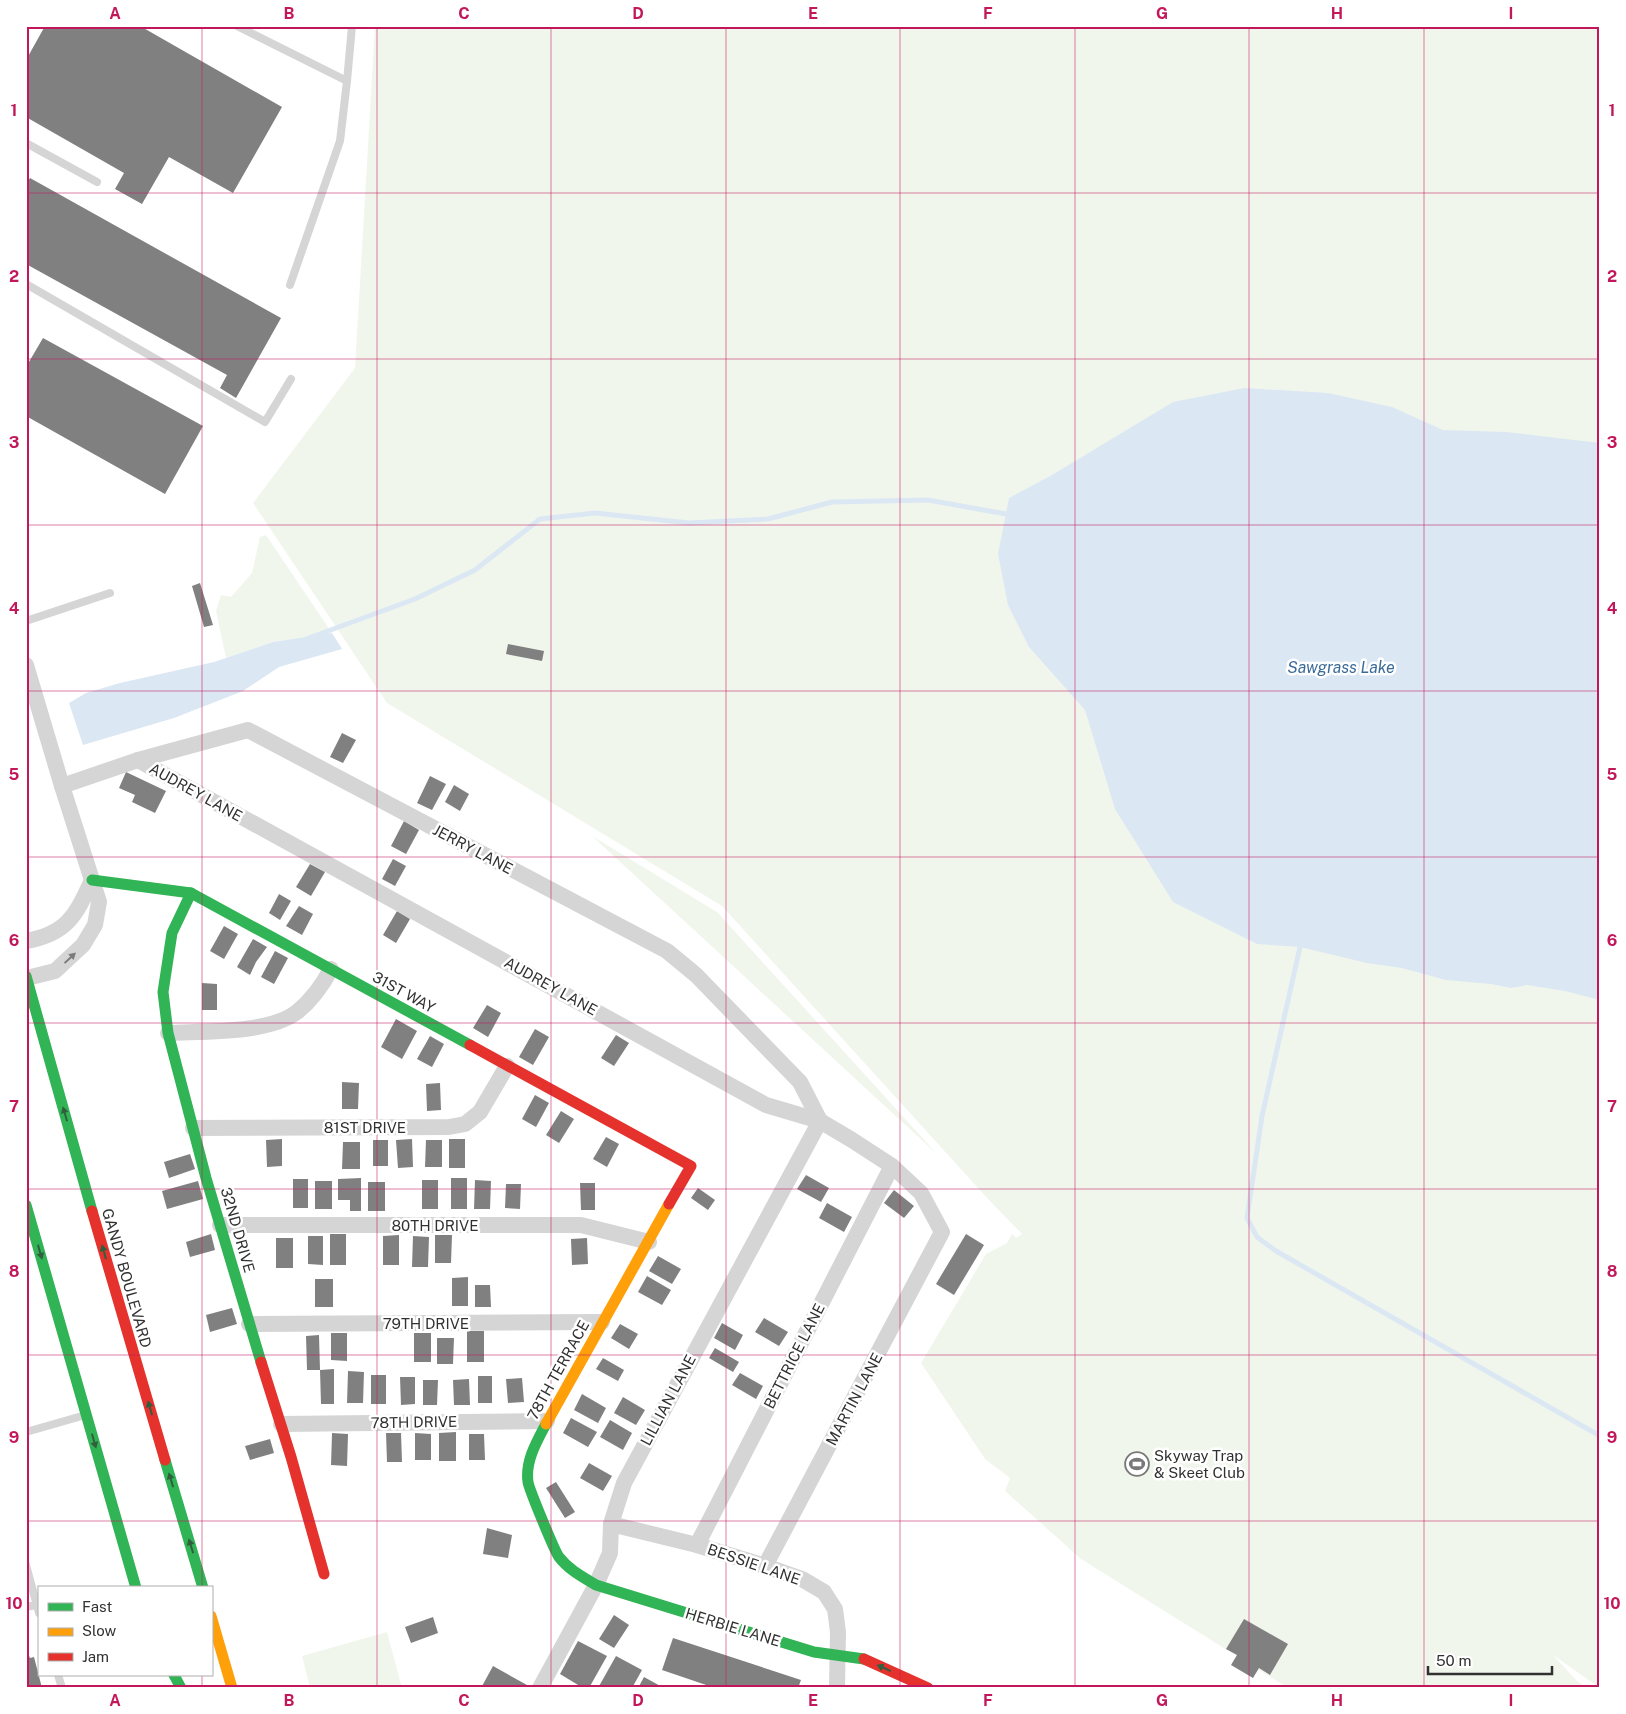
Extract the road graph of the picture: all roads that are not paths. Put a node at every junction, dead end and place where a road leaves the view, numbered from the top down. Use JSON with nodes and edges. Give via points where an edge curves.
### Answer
{"nodes":[{"id":1,"x":238,"y":26,"type":"edge"},
{"id":2,"x":352,"y":26,"type":"edge"},
{"id":3,"x":347,"y":80,"type":"junction"},
{"id":4,"x":26,"y":143,"type":"edge"},
{"id":5,"x":98,"y":182,"type":"dead end"},
{"id":6,"x":26,"y":284,"type":"edge"},
{"id":7,"x":290,"y":285,"type":"dead end"},
{"id":8,"x":291,"y":379,"type":"dead end"},
{"id":9,"x":110,"y":593,"type":"dead end"},
{"id":10,"x":26,"y":621,"type":"edge"},
{"id":11,"x":26,"y":664,"type":"edge"},
{"id":12,"x":138,"y":760,"type":"junction"},
{"id":13,"x":62,"y":786,"type":"junction"},
{"id":14,"x":92,"y":880,"type":"junction"},
{"id":15,"x":191,"y":893,"type":"junction"},
{"id":16,"x":26,"y":941,"type":"edge"},
{"id":17,"x":331,"y":969,"type":"junction"},
{"id":18,"x":26,"y":977,"type":"edge"},
{"id":19,"x":168,"y":1033,"type":"junction"},
{"id":20,"x":506,"y":1066,"type":"junction"},
{"id":21,"x":820,"y":1120,"type":"junction"},
{"id":22,"x":193,"y":1128,"type":"junction"},
{"id":23,"x":691,"y":1166,"type":"joint"},
{"id":24,"x":892,"y":1166,"type":"junction"},
{"id":25,"x":26,"y":1206,"type":"edge"},
{"id":26,"x":220,"y":1225,"type":"junction"},
{"id":27,"x":942,"y":1232,"type":"joint"},
{"id":28,"x":649,"y":1242,"type":"junction"},
{"id":29,"x":602,"y":1322,"type":"junction"},
{"id":30,"x":249,"y":1324,"type":"junction"},
{"id":31,"x":87,"y":1414,"type":"junction"},
{"id":32,"x":548,"y":1421,"type":"junction"},
{"id":33,"x":281,"y":1424,"type":"junction"},
{"id":34,"x":26,"y":1432,"type":"edge"},
{"id":35,"x":611,"y":1524,"type":"junction"},
{"id":36,"x":697,"y":1545,"type":"junction"},
{"id":37,"x":26,"y":1565,"type":"edge"},
{"id":38,"x":765,"y":1566,"type":"junction"},
{"id":39,"x":324,"y":1574,"type":"dead end"},
{"id":40,"x":596,"y":1585,"type":"junction"},
{"id":41,"x":135,"y":1586,"type":"edge"},
{"id":42,"x":202,"y":1586,"type":"edge"},
{"id":43,"x":26,"y":1607,"type":"edge"},
{"id":44,"x":38,"y":1609,"type":"edge"},
{"id":45,"x":212,"y":1619,"type":"edge"},
{"id":46,"x":839,"y":1655,"type":"junction"},
{"id":47,"x":58,"y":1676,"type":"edge"},
{"id":48,"x":175,"y":1676,"type":"edge"},
{"id":49,"x":547,"y":1685,"type":"edge"},
{"id":50,"x":62,"y":1688,"type":"edge"},
{"id":51,"x":181,"y":1688,"type":"edge"},
{"id":52,"x":232,"y":1688,"type":"edge"},
{"id":53,"x":837,"y":1688,"type":"edge"},
{"id":54,"x":928,"y":1688,"type":"edge"}],
"edges":[{"from":1,"to":3,"type":"lane"},
{"from":2,"to":3,"type":"lane"},
{"from":3,"to":7,"type":"lane","via":[[340,141]]},
{"from":4,"to":5,"type":"lane"},
{"from":6,"to":8,"type":"lane","via":[[265,422]]},
{"from":9,"to":10,"type":"lane"},
{"from":11,"to":13,"type":"street"},
{"from":12,"to":13,"type":"street","name":"JERRY LANE"},
{"from":12,"to":21,"type":"street","name":"AUDREY LANE","via":[[766,1105]]},
{"from":12,"to":21,"type":"street","name":"JERRY LANE","via":[[248,730],[667,951],[696,975],[800,1082]]},
{"from":13,"to":14,"type":"street"},
{"from":14,"to":15,"type":"main road","name":"31ST WAY"},
{"from":14,"to":16,"type":"street","via":[[79,908],[65,926]]},
{"from":18,"to":14,"type":"street","one_way":true,"via":[[55,971],[83,945],[95,925],[99,902]]},
{"from":15,"to":17,"type":"main road","name":"31ST WAY"},
{"from":15,"to":19,"type":"main road","name":"32ND DRIVE","via":[[172,933],[163,992]]},
{"from":17,"to":19,"type":"street","via":[[319,991],[296,1012],[272,1024]]},
{"from":17,"to":20,"type":"main road","name":"31ST WAY"},
{"from":42,"to":18,"type":"main road","name":"GANDY BOULEVARD","one_way":true},
{"from":19,"to":22,"type":"main road","name":"32ND DRIVE"},
{"from":20,"to":22,"type":"street","name":"81ST DRIVE","via":[[480,1112],[465,1124]]},
{"from":20,"to":23,"type":"main road","name":"31ST WAY"},
{"from":21,"to":24,"type":"street","name":"AUDREY LANE"},
{"from":21,"to":35,"type":"street","name":"LILLIAN LANE","via":[[624,1483]]},
{"from":22,"to":26,"type":"main road","name":"32ND DRIVE"},
{"from":23,"to":28,"type":"main road","name":"78TH TERRACE"},
{"from":24,"to":27,"type":"street","name":"AUDREY LANE","via":[[921,1193]]},
{"from":24,"to":36,"type":"street","name":"BETTRICE LANE"},
{"from":25,"to":31,"type":"main road","one_way":true},
{"from":26,"to":28,"type":"street","name":"80TH DRIVE","via":[[581,1225]]},
{"from":26,"to":30,"type":"main road","name":"32ND DRIVE"},
{"from":27,"to":38,"type":"street","name":"MARTIN LANE"},
{"from":28,"to":29,"type":"main road","name":"78TH TERRACE"},
{"from":29,"to":30,"type":"street","name":"79TH DRIVE"},
{"from":29,"to":32,"type":"main road","name":"78TH TERRACE"},
{"from":30,"to":33,"type":"main road","name":"32ND DRIVE"},
{"from":31,"to":34,"type":"lane"},
{"from":31,"to":41,"type":"main road","one_way":true},
{"from":32,"to":33,"type":"street","name":"78TH DRIVE"},
{"from":32,"to":40,"type":"main road","name":"78TH TERRACE","via":[[533,1448],[528,1482],[558,1556],[574,1572]]},
{"from":33,"to":39,"type":"main road","name":"32ND DRIVE"},
{"from":35,"to":36,"type":"street","name":"BESSIE LANE"},
{"from":35,"to":40,"type":"street","name":"LILLIAN LANE","via":[[610,1552]]},
{"from":36,"to":38,"type":"street","name":"BESSIE LANE"},
{"from":37,"to":44,"type":"lane"},
{"from":38,"to":46,"type":"street","name":"BESSIE LANE","via":[[802,1579],[824,1592],[835,1609]]},
{"from":40,"to":46,"type":"main road","name":"HERBIE LANE","via":[[814,1652]]},
{"from":40,"to":49,"type":"street","name":"LILLIAN LANE"},
{"from":43,"to":44,"type":"lane"},
{"from":45,"to":52,"type":"main road"},
{"from":46,"to":53,"type":"street"},
{"from":54,"to":46,"type":"main road","one_way":true,"via":[[861,1658]]},
{"from":47,"to":50,"type":"lane"},
{"from":48,"to":51,"type":"main road"}]}
